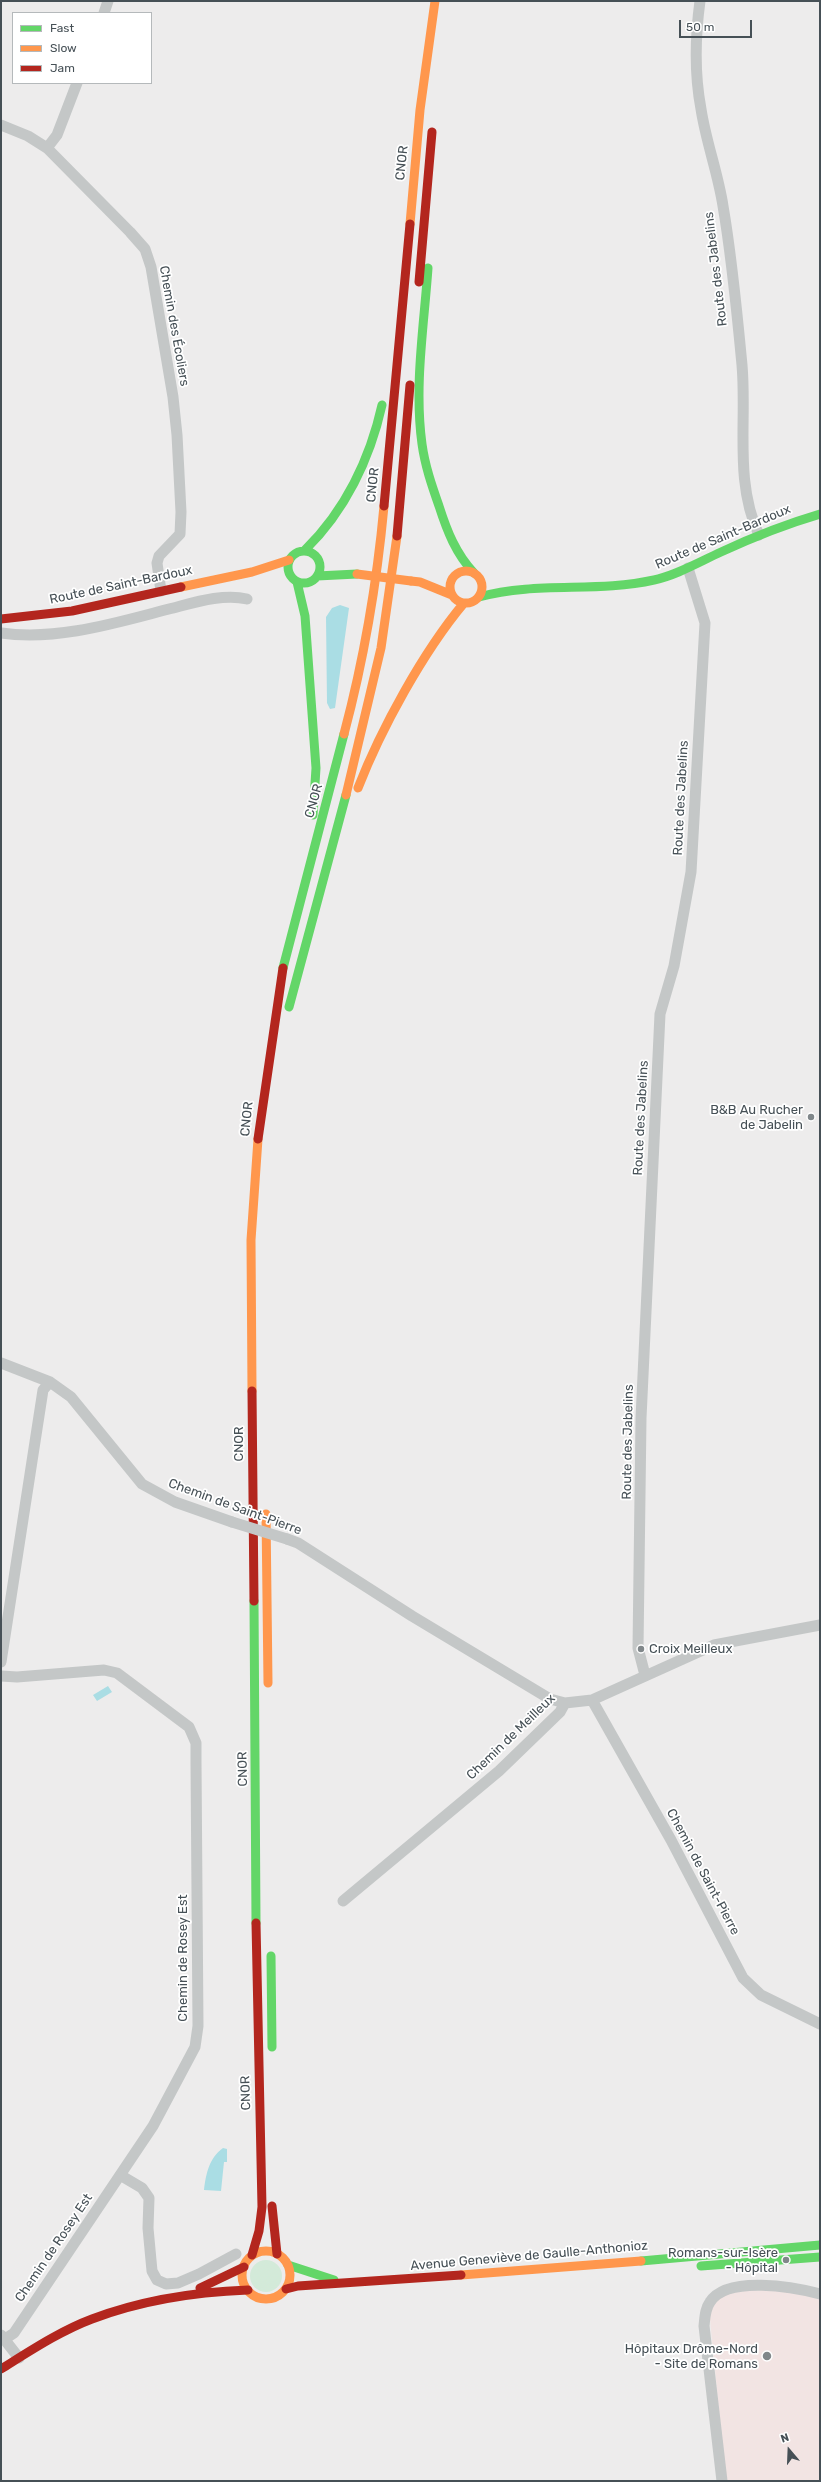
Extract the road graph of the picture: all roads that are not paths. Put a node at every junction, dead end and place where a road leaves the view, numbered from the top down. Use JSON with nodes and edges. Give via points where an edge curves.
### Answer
{"nodes":[{"id":1,"x":108,"y":1,"type":"edge"},
{"id":2,"x":435,"y":1,"type":"edge"},
{"id":3,"x":700,"y":1,"type":"edge"},
{"id":4,"x":104,"y":12,"type":"edge"},
{"id":5,"x":77,"y":84,"type":"edge"},
{"id":6,"x":433,"y":119,"type":"dead end"},
{"id":7,"x":1,"y":125,"type":"edge"},
{"id":8,"x":47,"y":148,"type":"junction"},
{"id":9,"x":428,"y":190,"type":"junction"},
{"id":10,"x":405,"y":283,"type":"junction"},
{"id":11,"x":820,"y":514,"type":"edge"},
{"id":12,"x":759,"y":535,"type":"junction"},
{"id":13,"x":305,"y":550,"type":"junction"},
{"id":14,"x":289,"y":560,"type":"junction"},
{"id":15,"x":320,"y":563,"type":"junction"},
{"id":16,"x":688,"y":568,"type":"junction"},
{"id":17,"x":346,"y":573,"type":"junction"},
{"id":18,"x":246,"y":574,"type":"junction"},
{"id":19,"x":455,"y":575,"type":"junction"},
{"id":20,"x":477,"y":575,"type":"junction"},
{"id":21,"x":317,"y":576,"type":"junction"},
{"id":22,"x":294,"y":579,"type":"junction"},
{"id":23,"x":415,"y":581,"type":"junction"},
{"id":24,"x":516,"y":587,"type":"junction"},
{"id":25,"x":162,"y":591,"type":"junction"},
{"id":26,"x":452,"y":595,"type":"junction"},
{"id":27,"x":479,"y":597,"type":"junction"},
{"id":28,"x":247,"y":599,"type":"dead end"},
{"id":29,"x":464,"y":603,"type":"junction"},
{"id":30,"x":1,"y":618,"type":"edge"},
{"id":31,"x":1,"y":633,"type":"edge"},
{"id":32,"x":315,"y":904,"type":"junction"},
{"id":33,"x":284,"y":962,"type":"junction"},
{"id":34,"x":287,"y":1017,"type":"dead end"},
{"id":35,"x":283,"y":1039,"type":"dead end"},
{"id":36,"x":278,"y":1074,"type":"dead end"},
{"id":37,"x":1,"y":1363,"type":"edge"},
{"id":38,"x":50,"y":1382,"type":"junction"},
{"id":39,"x":266,"y":1505,"type":"dead end"},
{"id":40,"x":820,"y":1625,"type":"edge"},
{"id":41,"x":1,"y":1662,"type":"edge"},
{"id":42,"x":645,"y":1675,"type":"junction"},
{"id":43,"x":1,"y":1676,"type":"edge"},
{"id":44,"x":269,"y":1695,"type":"dead end"},
{"id":45,"x":592,"y":1700,"type":"junction"},
{"id":46,"x":565,"y":1703,"type":"junction"},
{"id":47,"x":343,"y":1901,"type":"dead end"},
{"id":48,"x":271,"y":1944,"type":"dead end"},
{"id":49,"x":820,"y":2024,"type":"edge"},
{"id":50,"x":272,"y":2054,"type":"dead end"},
{"id":51,"x":120,"y":2175,"type":"junction"},
{"id":52,"x":272,"y":2199,"type":"dead end"},
{"id":53,"x":820,"y":2245,"type":"edge"},
{"id":54,"x":236,"y":2254,"type":"dead end"},
{"id":55,"x":277,"y":2254,"type":"junction"},
{"id":56,"x":252,"y":2255,"type":"junction"},
{"id":57,"x":820,"y":2257,"type":"edge"},
{"id":58,"x":288,"y":2265,"type":"junction"},
{"id":59,"x":244,"y":2267,"type":"junction"},
{"id":60,"x":570,"y":2267,"type":"junction"},
{"id":61,"x":359,"y":2283,"type":"junction"},
{"id":62,"x":286,"y":2289,"type":"junction"},
{"id":63,"x":248,"y":2290,"type":"junction"},
{"id":64,"x":820,"y":2294,"type":"edge"},
{"id":65,"x":180,"y":2297,"type":"junction"},
{"id":66,"x":3,"y":2337,"type":"edge"},
{"id":67,"x":18,"y":2358,"type":"junction"},
{"id":68,"x":1,"y":2370,"type":"edge"},
{"id":69,"x":722,"y":2481,"type":"edge"}],
"edges":[{"from":1,"to":4,"type":"street"},
{"from":2,"to":10,"type":"main road","name":"CNOR","via":[[425,68]]},
{"from":3,"to":12,"type":"street","name":"Route des Jabelins","via":[[696,34],[696,80],[726,225],[742,365],[744,482],[746,498]]},
{"from":5,"to":8,"type":"street","via":[[57,135]]},
{"from":6,"to":9,"type":"main road","name":"CNOR"},
{"from":7,"to":8,"type":"street","name":"Chemin des Écoliers","via":[[28,136]]},
{"from":8,"to":25,"type":"street","name":"Chemin des Écoliers","via":[[130,232],[144,249],[151,267],[174,412],[181,512],[180,534],[159,556],[157,563]]},
{"from":9,"to":20,"type":"main road","via":[[428,269],[420,369],[421,435],[428,474],[444,522],[460,557]]},
{"from":9,"to":32,"type":"main road","name":"CNOR","via":[[395,556],[381,648],[358,750]]},
{"from":10,"to":13,"type":"main road","via":[[376,434],[343,501],[324,530]]},
{"from":10,"to":33,"type":"main road","name":"CNOR","via":[[379,557],[371,610],[342,748]]},
{"from":11,"to":12,"type":"main road","name":"Route de Saint-Bardoux","via":[[792,521]]},
{"from":12,"to":16,"type":"main road","name":"Route de Saint-Bardoux"},
{"from":13,"to":14,"type":"main road","via":[[296,553]]},
{"from":13,"to":15,"type":"main road","via":[[314,554]]},
{"from":14,"to":18,"type":"main road","name":"Route de Saint-Bardoux"},
{"from":14,"to":22,"type":"main road","via":[[288,566]]},
{"from":15,"to":17,"type":"main road"},
{"from":15,"to":21,"type":"main road"},
{"from":16,"to":24,"type":"main road","name":"Route de Saint-Bardoux","via":[[655,579],[628,584]]},
{"from":16,"to":42,"type":"street","name":"Route des Jabelins","via":[[705,623],[691,872],[674,966],[660,1014],[641,1418],[638,1648]]},
{"from":17,"to":21,"type":"main road"},
{"from":17,"to":23,"type":"main road","bridge":true},
{"from":18,"to":22,"type":"main road","name":"Route de Saint-Bardoux"},
{"from":18,"to":25,"type":"main road","name":"Route de Saint-Bardoux"},
{"from":19,"to":20,"type":"main road","via":[[464,570]]},
{"from":19,"to":23,"type":"main road"},
{"from":19,"to":26,"type":"main road","via":[[450,585]]},
{"from":20,"to":24,"type":"main road","name":"Route de Saint-Bardoux"},
{"from":20,"to":27,"type":"main road","via":[[482,587]]},
{"from":21,"to":22,"type":"main road","via":[[308,583]]},
{"from":22,"to":33,"type":"main road","via":[[305,616],[316,793]]},
{"from":23,"to":26,"type":"main road"},
{"from":24,"to":27,"type":"main road","name":"Route de Saint-Bardoux"},
{"from":25,"to":30,"type":"main road","name":"Route de Saint-Bardoux","via":[[49,614]]},
{"from":26,"to":29,"type":"main road"},
{"from":27,"to":29,"type":"main road","via":[[470,603]]},
{"from":28,"to":31,"type":"street","via":[[240,597],[204,601],[74,631],[38,634]]},
{"from":29,"to":32,"type":"main road","via":[[441,631],[388,723],[361,782]]},
{"from":32,"to":34,"type":"main road","name":"CNOR"},
{"from":33,"to":56,"type":"main road","name":"CNOR","via":[[262,1097],[251,1240],[257,2007],[262,2207]]},
{"from":35,"to":36,"type":"main road"},
{"from":37,"to":38,"type":"street","name":"Chemin de Saint-Pierre"},
{"from":38,"to":41,"type":"street","via":[[43,1390]]},
{"from":38,"to":46,"type":"street","name":"Chemin de Saint-Pierre","bridge":true,"via":[[82,1409],[142,1484],[175,1502],[298,1544],[550,1699]]},
{"from":39,"to":44,"type":"main road"},
{"from":40,"to":42,"type":"street","name":"Chemin de Meilleux","via":[[714,1645]]},
{"from":42,"to":45,"type":"street","name":"Chemin de Meilleux"},
{"from":43,"to":51,"type":"street","name":"Chemin de Rosey Est","via":[[104,1670],[118,1673],[189,1727],[196,1743],[197,2040],[153,2126]]},
{"from":45,"to":46,"type":"street","name":"Chemin de Meilleux"},
{"from":45,"to":49,"type":"street","name":"Chemin de Saint-Pierre","via":[[671,1840],[743,1978],[761,1995]]},
{"from":46,"to":47,"type":"street","name":"Chemin de Meilleux","via":[[560,1712],[499,1771]]},
{"from":48,"to":50,"type":"main road"},
{"from":51,"to":54,"type":"street","via":[[142,2188],[148,2198],[152,2271],[157,2280],[166,2284],[178,2283]]},
{"from":51,"to":66,"type":"street","name":"Chemin de Rosey Est","via":[[14,2333]]},
{"from":52,"to":55,"type":"main road"},
{"from":53,"to":60,"type":"main road","name":"Avenue Geneviève de Gaulle-Anthonioz"},
{"from":55,"to":56,"type":"main road","via":[[260,2252]]},
{"from":55,"to":58,"type":"main road"},
{"from":56,"to":59,"type":"main road"},
{"from":57,"to":60,"type":"main road","via":[[712,2265]]},
{"from":58,"to":61,"type":"main road","name":"Avenue Geneviève de Gaulle-Anthonioz","via":[[331,2279]]},
{"from":58,"to":62,"type":"main road","via":[[289,2282]]},
{"from":59,"to":63,"type":"main road","via":[[242,2275]]},
{"from":59,"to":65,"type":"main road","via":[[227,2278]]},
{"from":60,"to":61,"type":"main road","name":"Avenue Geneviève de Gaulle-Anthonioz"},
{"from":61,"to":62,"type":"main road","name":"Avenue Geneviève de Gaulle-Anthonioz","via":[[298,2286]]},
{"from":62,"to":63,"type":"main road","via":[[276,2297],[268,2299]]},
{"from":63,"to":65,"type":"main road"},
{"from":64,"to":69,"type":"street","via":[[782,2287],[735,2287],[721,2292],[710,2300],[705,2311],[704,2326]]},
{"from":65,"to":67,"type":"main road","via":[[93,2319]]},
{"from":66,"to":67,"type":"street"},
{"from":67,"to":68,"type":"main road"}]}
